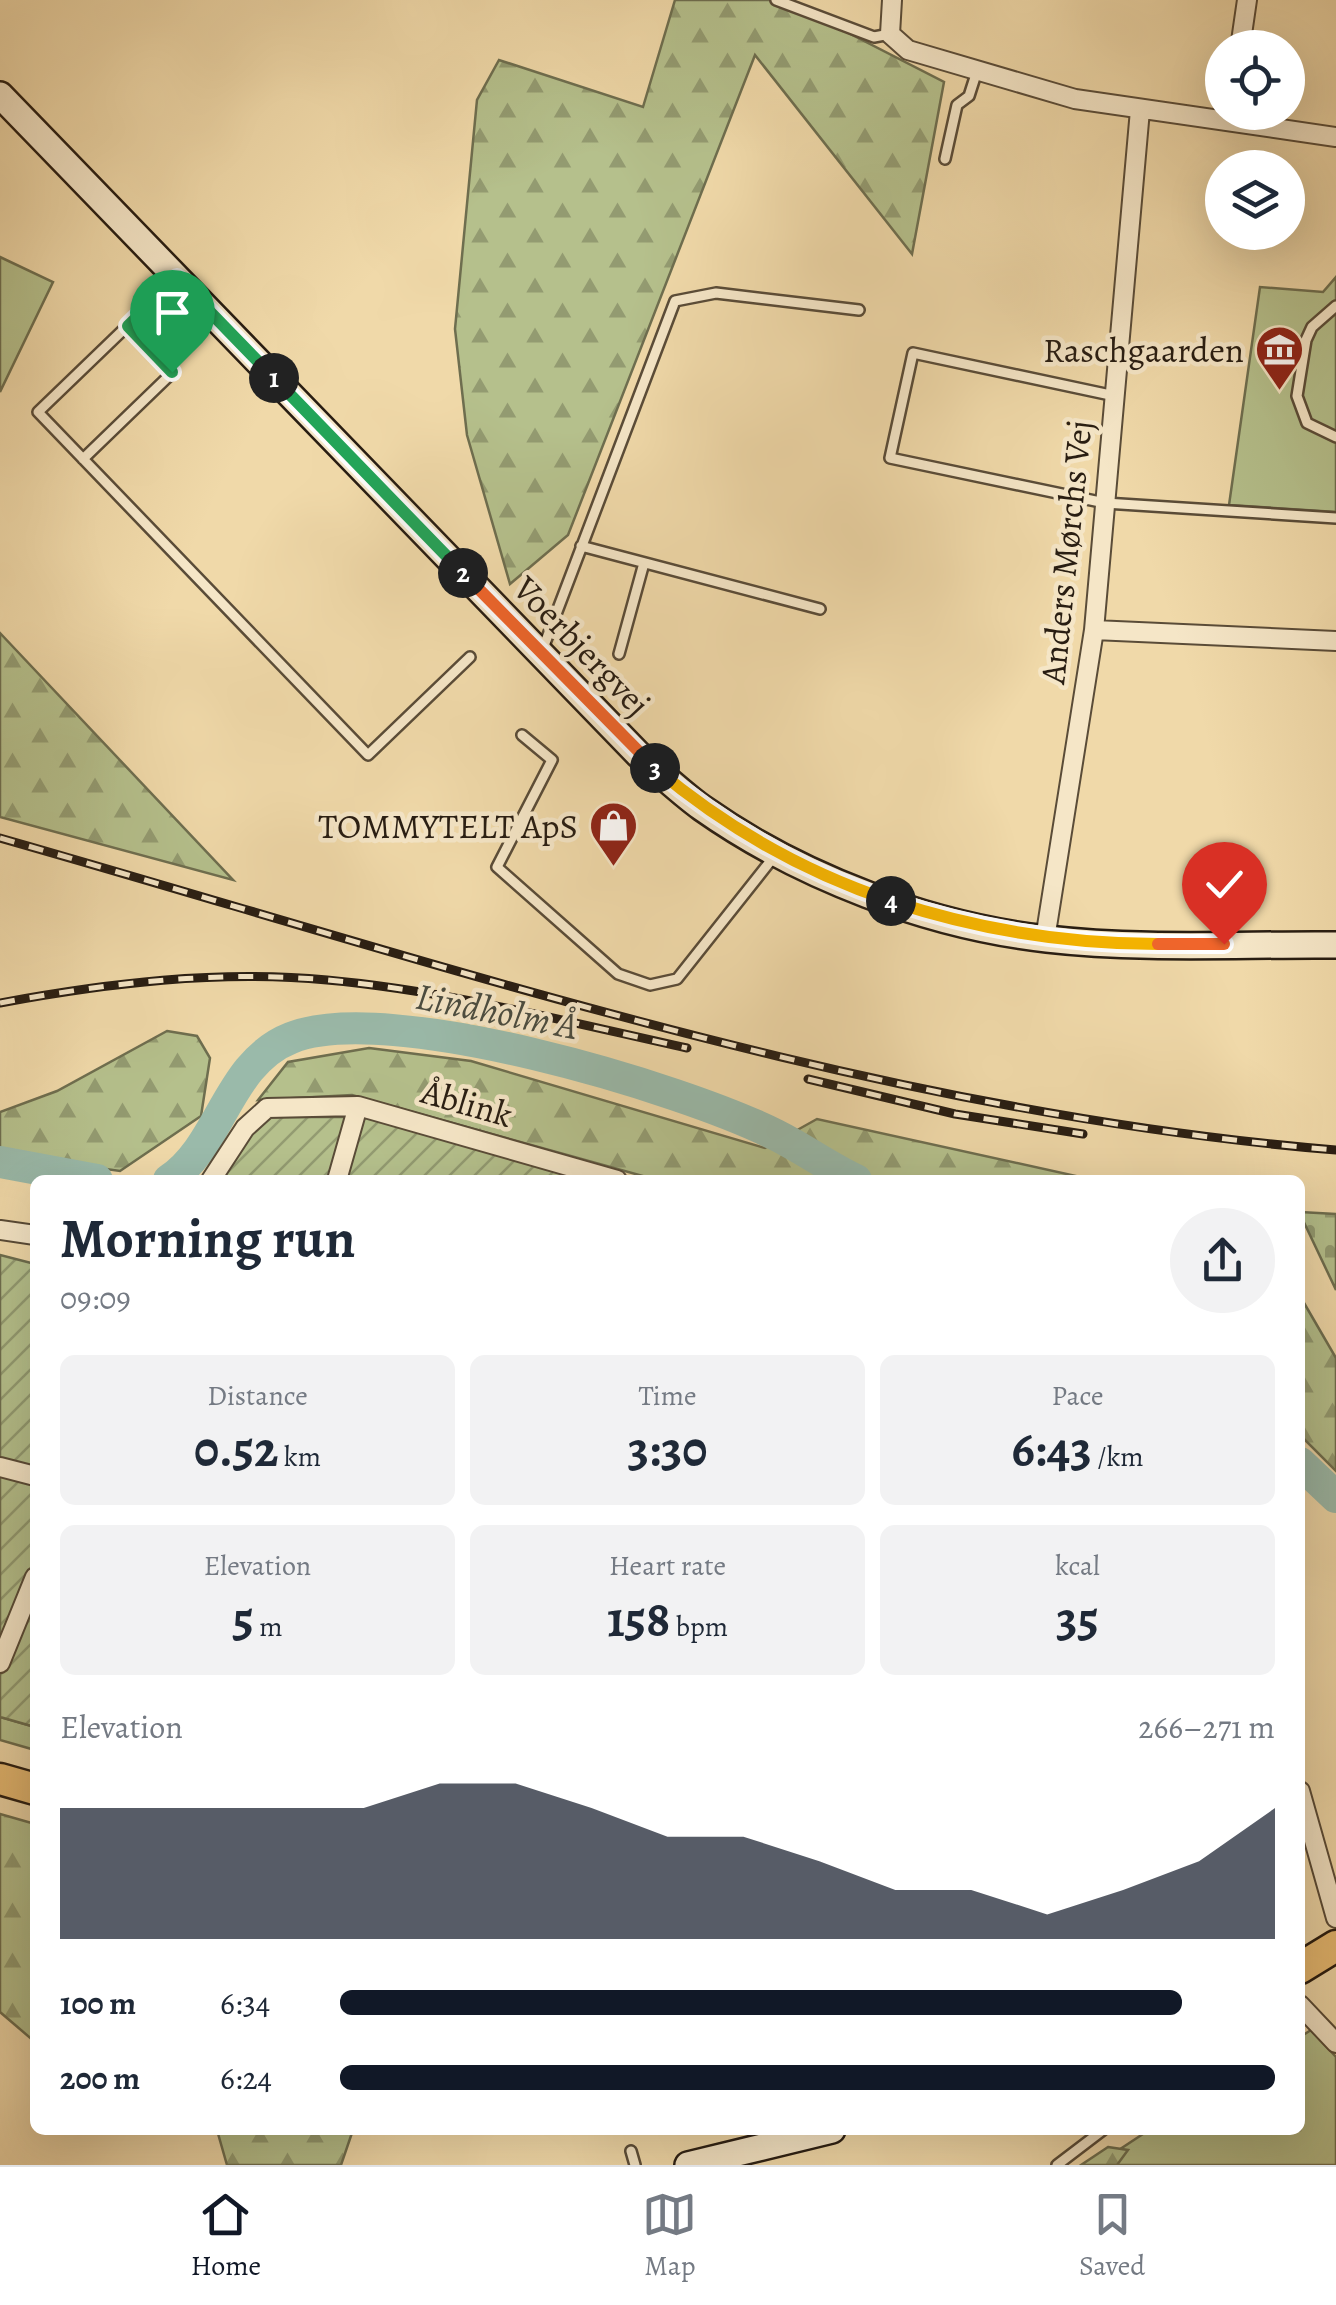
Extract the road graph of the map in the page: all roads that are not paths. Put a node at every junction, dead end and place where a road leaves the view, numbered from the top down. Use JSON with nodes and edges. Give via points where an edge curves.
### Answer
{"nodes":[{"id":1,"x":776,"y":0,"type":"edge"},
{"id":2,"x":892,"y":0,"type":"edge"},
{"id":3,"x":1242,"y":1,"type":"edge"},
{"id":4,"x":1241,"y":30,"type":"edge"},
{"id":5,"x":892,"y":36,"type":"junction"},
{"id":6,"x":977,"y":71,"type":"junction"},
{"id":7,"x":0,"y":95,"type":"edge"},
{"id":8,"x":1140,"y":110,"type":"junction"},
{"id":9,"x":1205,"y":116,"type":"edge"},
{"id":10,"x":1297,"y":130,"type":"edge"},
{"id":11,"x":1336,"y":137,"type":"edge"},
{"id":12,"x":945,"y":159,"type":"dead end"},
{"id":13,"x":177,"y":278,"type":"junction"},
{"id":14,"x":1336,"y":306,"type":"edge"},
{"id":15,"x":859,"y":310,"type":"dead end"},
{"id":16,"x":128,"y":326,"type":"junction"},
{"id":17,"x":1114,"y":396,"type":"junction"},
{"id":18,"x":1336,"y":437,"type":"edge"},
{"id":19,"x":83,"y":459,"type":"junction"},
{"id":20,"x":1105,"y":504,"type":"junction"},
{"id":21,"x":1336,"y":518,"type":"edge"},
{"id":22,"x":582,"y":546,"type":"junction"},
{"id":23,"x":644,"y":563,"type":"junction"},
{"id":24,"x":820,"y":608,"type":"dead end"},
{"id":25,"x":1094,"y":630,"type":"junction"},
{"id":26,"x":1336,"y":641,"type":"edge"},
{"id":27,"x":541,"y":653,"type":"junction"},
{"id":28,"x":619,"y":654,"type":"dead end"},
{"id":29,"x":470,"y":657,"type":"dead end"},
{"id":30,"x":522,"y":735,"type":"dead end"},
{"id":31,"x":778,"y":852,"type":"junction"},
{"id":32,"x":1045,"y":939,"type":"junction"},
{"id":33,"x":1336,"y":944,"type":"edge"},
{"id":34,"x":358,"y":1106,"type":"junction"},
{"id":35,"x":556,"y":1172,"type":"edge"},
{"id":36,"x":214,"y":1175,"type":"edge"},
{"id":37,"x":338,"y":1175,"type":"edge"},
{"id":38,"x":0,"y":1230,"type":"edge"},
{"id":39,"x":30,"y":1234,"type":"edge"},
{"id":40,"x":0,"y":1467,"type":"edge"},
{"id":41,"x":30,"y":1475,"type":"edge"},
{"id":42,"x":30,"y":1589,"type":"edge"},
{"id":43,"x":0,"y":1663,"type":"edge"},
{"id":44,"x":0,"y":1780,"type":"edge"},
{"id":45,"x":30,"y":1788,"type":"edge"},
{"id":46,"x":1305,"y":1809,"type":"edge"},
{"id":47,"x":1336,"y":1918,"type":"edge"},
{"id":48,"x":1336,"y":1945,"type":"edge"},
{"id":49,"x":1305,"y":1954,"type":"edge"},
{"id":50,"x":1305,"y":1965,"type":"edge"},
{"id":51,"x":1305,"y":2013,"type":"edge"},
{"id":52,"x":1336,"y":2043,"type":"edge"},
{"id":53,"x":811,"y":2135,"type":"edge"},
{"id":54,"x":1096,"y":2135,"type":"edge"},
{"id":55,"x":630,"y":2151,"type":"dead end"},
{"id":56,"x":634,"y":2165,"type":"edge"},
{"id":57,"x":688,"y":2165,"type":"edge"},
{"id":58,"x":1057,"y":2165,"type":"edge"}],
"edges":[{"from":1,"to":5,"type":"lane","via":[[874,37]]},
{"from":2,"to":5,"type":"street"},
{"from":3,"to":4,"type":"street"},
{"from":5,"to":6,"type":"street","via":[[908,50]]},
{"from":6,"to":8,"type":"street"},
{"from":6,"to":12,"type":"lane","via":[[970,96],[957,105]]},
{"from":7,"to":13,"type":"street","name":"Voerbjergvej"},
{"from":8,"to":9,"type":"street"},
{"from":8,"to":17,"type":"street","name":"Anders Mørchs Vej"},
{"from":10,"to":11,"type":"street"},
{"from":13,"to":16,"type":"lane"},
{"from":13,"to":27,"type":"street","name":"Voerbjergvej"},
{"from":14,"to":18,"type":"lane","via":[[1308,333],[1297,396],[1307,423]]},
{"from":15,"to":22,"type":"lane","via":[[716,294],[675,301]]},
{"from":16,"to":19,"type":"lane","via":[[172,372]]},
{"from":16,"to":19,"type":"lane","via":[[38,412]]},
{"from":17,"to":20,"type":"street","name":"Anders Mørchs Vej"},
{"from":17,"to":20,"type":"lane","via":[[913,352],[890,458]]},
{"from":19,"to":29,"type":"lane","via":[[368,755]]},
{"from":20,"to":21,"type":"lane"},
{"from":20,"to":25,"type":"street","name":"Anders Mørchs Vej"},
{"from":22,"to":23,"type":"lane"},
{"from":22,"to":27,"type":"lane"},
{"from":23,"to":24,"type":"lane"},
{"from":23,"to":28,"type":"lane"},
{"from":25,"to":26,"type":"street"},
{"from":25,"to":32,"type":"street","name":"Anders Mørchs Vej"},
{"from":27,"to":31,"type":"street","name":"Voerbjergvej","via":[[638,754],[702,808]]},
{"from":30,"to":31,"type":"lane","via":[[552,760],[497,867],[618,974],[650,985],[677,979]]},
{"from":31,"to":32,"type":"street","name":"Voerbjergvej","via":[[868,893],[958,923]]},
{"from":32,"to":33,"type":"street","name":"Voerbjergvej"},
{"from":34,"to":35,"type":"street","name":"Åblink"},
{"from":34,"to":36,"type":"street","name":"Åblink","via":[[267,1108],[244,1128]]},
{"from":34,"to":37,"type":"street"},
{"from":38,"to":39,"type":"street"},
{"from":40,"to":41,"type":"street"},
{"from":42,"to":43,"type":"street"},
{"from":44,"to":45,"type":"main road"},
{"from":46,"to":47,"type":"street"},
{"from":48,"to":49,"type":"main road"},
{"from":48,"to":50,"type":"main road"},
{"from":51,"to":52,"type":"street"},
{"from":53,"to":57,"type":"street"},
{"from":54,"to":58,"type":"lane"},
{"from":55,"to":56,"type":"lane"}]}
